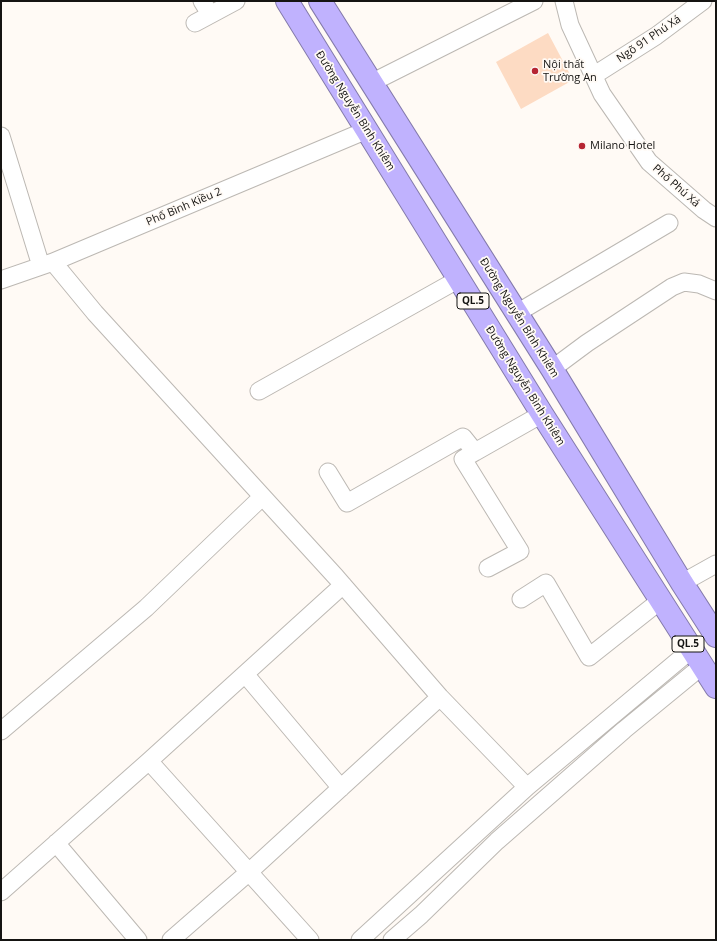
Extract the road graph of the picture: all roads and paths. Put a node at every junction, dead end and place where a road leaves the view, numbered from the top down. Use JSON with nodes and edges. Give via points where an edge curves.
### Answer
{"nodes":[{"id":1,"x":236,"y":1,"type":"edge"},
{"id":2,"x":287,"y":1,"type":"edge"},
{"id":3,"x":320,"y":1,"type":"edge"},
{"id":4,"x":534,"y":1,"type":"edge"},
{"id":5,"x":564,"y":1,"type":"edge"},
{"id":6,"x":703,"y":1,"type":"edge"},
{"id":7,"x":206,"y":8,"type":"edge"},
{"id":8,"x":195,"y":23,"type":"dead end"},
{"id":9,"x":594,"y":76,"type":"junction"},
{"id":10,"x":371,"y":83,"type":"junction"},
{"id":11,"x":367,"y":130,"type":"junction"},
{"id":12,"x":1,"y":136,"type":"edge"},
{"id":13,"x":716,"y":218,"type":"edge"},
{"id":14,"x":669,"y":223,"type":"dead end"},
{"id":15,"x":47,"y":264,"type":"junction"},
{"id":16,"x":459,"y":279,"type":"junction"},
{"id":17,"x":1,"y":280,"type":"edge"},
{"id":18,"x":716,"y":291,"type":"edge"},
{"id":19,"x":517,"y":313,"type":"junction"},
{"id":20,"x":552,"y":369,"type":"junction"},
{"id":21,"x":259,"y":390,"type":"dead end"},
{"id":22,"x":542,"y":414,"type":"junction"},
{"id":23,"x":476,"y":452,"type":"junction"},
{"id":24,"x":328,"y":472,"type":"dead end"},
{"id":25,"x":262,"y":497,"type":"junction"},
{"id":26,"x":716,"y":564,"type":"edge"},
{"id":27,"x":488,"y":568,"type":"dead end"},
{"id":28,"x":682,"y":583,"type":"junction"},
{"id":29,"x":343,"y":585,"type":"junction"},
{"id":30,"x":522,"y":599,"type":"dead end"},
{"id":31,"x":661,"y":600,"type":"junction"},
{"id":32,"x":716,"y":636,"type":"edge"},
{"id":33,"x":697,"y":657,"type":"junction"},
{"id":34,"x":245,"y":674,"type":"junction"},
{"id":35,"x":716,"y":688,"type":"edge"},
{"id":36,"x":440,"y":697,"type":"junction"},
{"id":37,"x":1,"y":731,"type":"edge"},
{"id":38,"x":149,"y":761,"type":"junction"},
{"id":39,"x":527,"y":787,"type":"junction"},
{"id":40,"x":341,"y":788,"type":"junction"},
{"id":41,"x":56,"y":843,"type":"junction"},
{"id":42,"x":249,"y":872,"type":"junction"},
{"id":43,"x":1,"y":892,"type":"edge"},
{"id":44,"x":138,"y":940,"type":"edge"},
{"id":45,"x":171,"y":940,"type":"edge"},
{"id":46,"x":310,"y":940,"type":"edge"},
{"id":47,"x":360,"y":940,"type":"edge"},
{"id":48,"x":392,"y":940,"type":"edge"}],
"edges":[{"from":1,"to":7,"type":"street"},
{"from":2,"to":11,"type":"highway","name":"Đường Nguyễn Bình Khiêm","number":"QL.5"},
{"from":3,"to":10,"type":"highway","name":"Đường Nguyễn Bỉnh Khiêm","number":"QL.5"},
{"from":4,"to":10,"type":"street"},
{"from":5,"to":9,"type":"street","name":"Phố Phú Xá","via":[[570,25]]},
{"from":6,"to":9,"type":"street","name":"Ngõ 91 Phú Xá","via":[[656,36]]},
{"from":7,"to":8,"type":"street"},
{"from":9,"to":13,"type":"street","name":"Phố Phú Xá","via":[[602,94],[648,162]]},
{"from":10,"to":19,"type":"highway","name":"Đường Nguyễn Bỉnh Khiêm","number":"QL.5"},
{"from":11,"to":15,"type":"street","name":"Phố Bình Kiều 2"},
{"from":11,"to":16,"type":"highway","name":"Đường Nguyễn Bình Khiêm","number":"QL.5"},
{"from":12,"to":15,"type":"street"},
{"from":14,"to":19,"type":"street"},
{"from":15,"to":17,"type":"street","name":"Phố Bình Kiều 2"},
{"from":15,"to":25,"type":"street","via":[[95,313]]},
{"from":16,"to":21,"type":"street"},
{"from":16,"to":22,"type":"highway","name":"Đường Nguyễn Bình Khiêm","number":"QL.5"},
{"from":18,"to":20,"type":"street","via":[[700,284],[684,282],[672,287],[586,343]]},
{"from":19,"to":20,"type":"highway","name":"Đường Nguyễn Bỉnh Khiêm","number":"QL.5"},
{"from":20,"to":28,"type":"highway","name":"Đường Nguyễn Bỉnh Khiêm","number":"QL.5"},
{"from":22,"to":23,"type":"street"},
{"from":22,"to":31,"type":"highway","name":"Đường Nguyễn Bình Khiêm","number":"QL.5"},
{"from":23,"to":24,"type":"street","via":[[463,437],[347,503]]},
{"from":23,"to":27,"type":"street","via":[[463,459],[520,551]]},
{"from":25,"to":29,"type":"street"},
{"from":25,"to":37,"type":"street","via":[[146,608]]},
{"from":26,"to":28,"type":"street"},
{"from":28,"to":31,"type":"highway"},
{"from":28,"to":32,"type":"highway","name":"Đường Nguyễn Bỉnh Khiêm","number":"QL.5"},
{"from":29,"to":34,"type":"street"},
{"from":29,"to":36,"type":"street"},
{"from":30,"to":31,"type":"street","via":[[546,583],[589,658]]},
{"from":31,"to":33,"type":"highway","name":"Đường Nguyễn Bình Khiêm","number":"QL.5"},
{"from":33,"to":35,"type":"highway","name":"Đường Nguyễn Bình Khiêm","number":"QL.5"},
{"from":33,"to":39,"type":"street"},
{"from":33,"to":48,"type":"street","via":[[624,730],[497,841]]},
{"from":34,"to":38,"type":"street"},
{"from":34,"to":40,"type":"street"},
{"from":36,"to":39,"type":"street"},
{"from":36,"to":40,"type":"street"},
{"from":38,"to":41,"type":"street"},
{"from":38,"to":42,"type":"street"},
{"from":39,"to":47,"type":"street"},
{"from":40,"to":42,"type":"street"},
{"from":41,"to":43,"type":"street"},
{"from":41,"to":44,"type":"street"},
{"from":42,"to":45,"type":"street"},
{"from":42,"to":46,"type":"street"}]}
